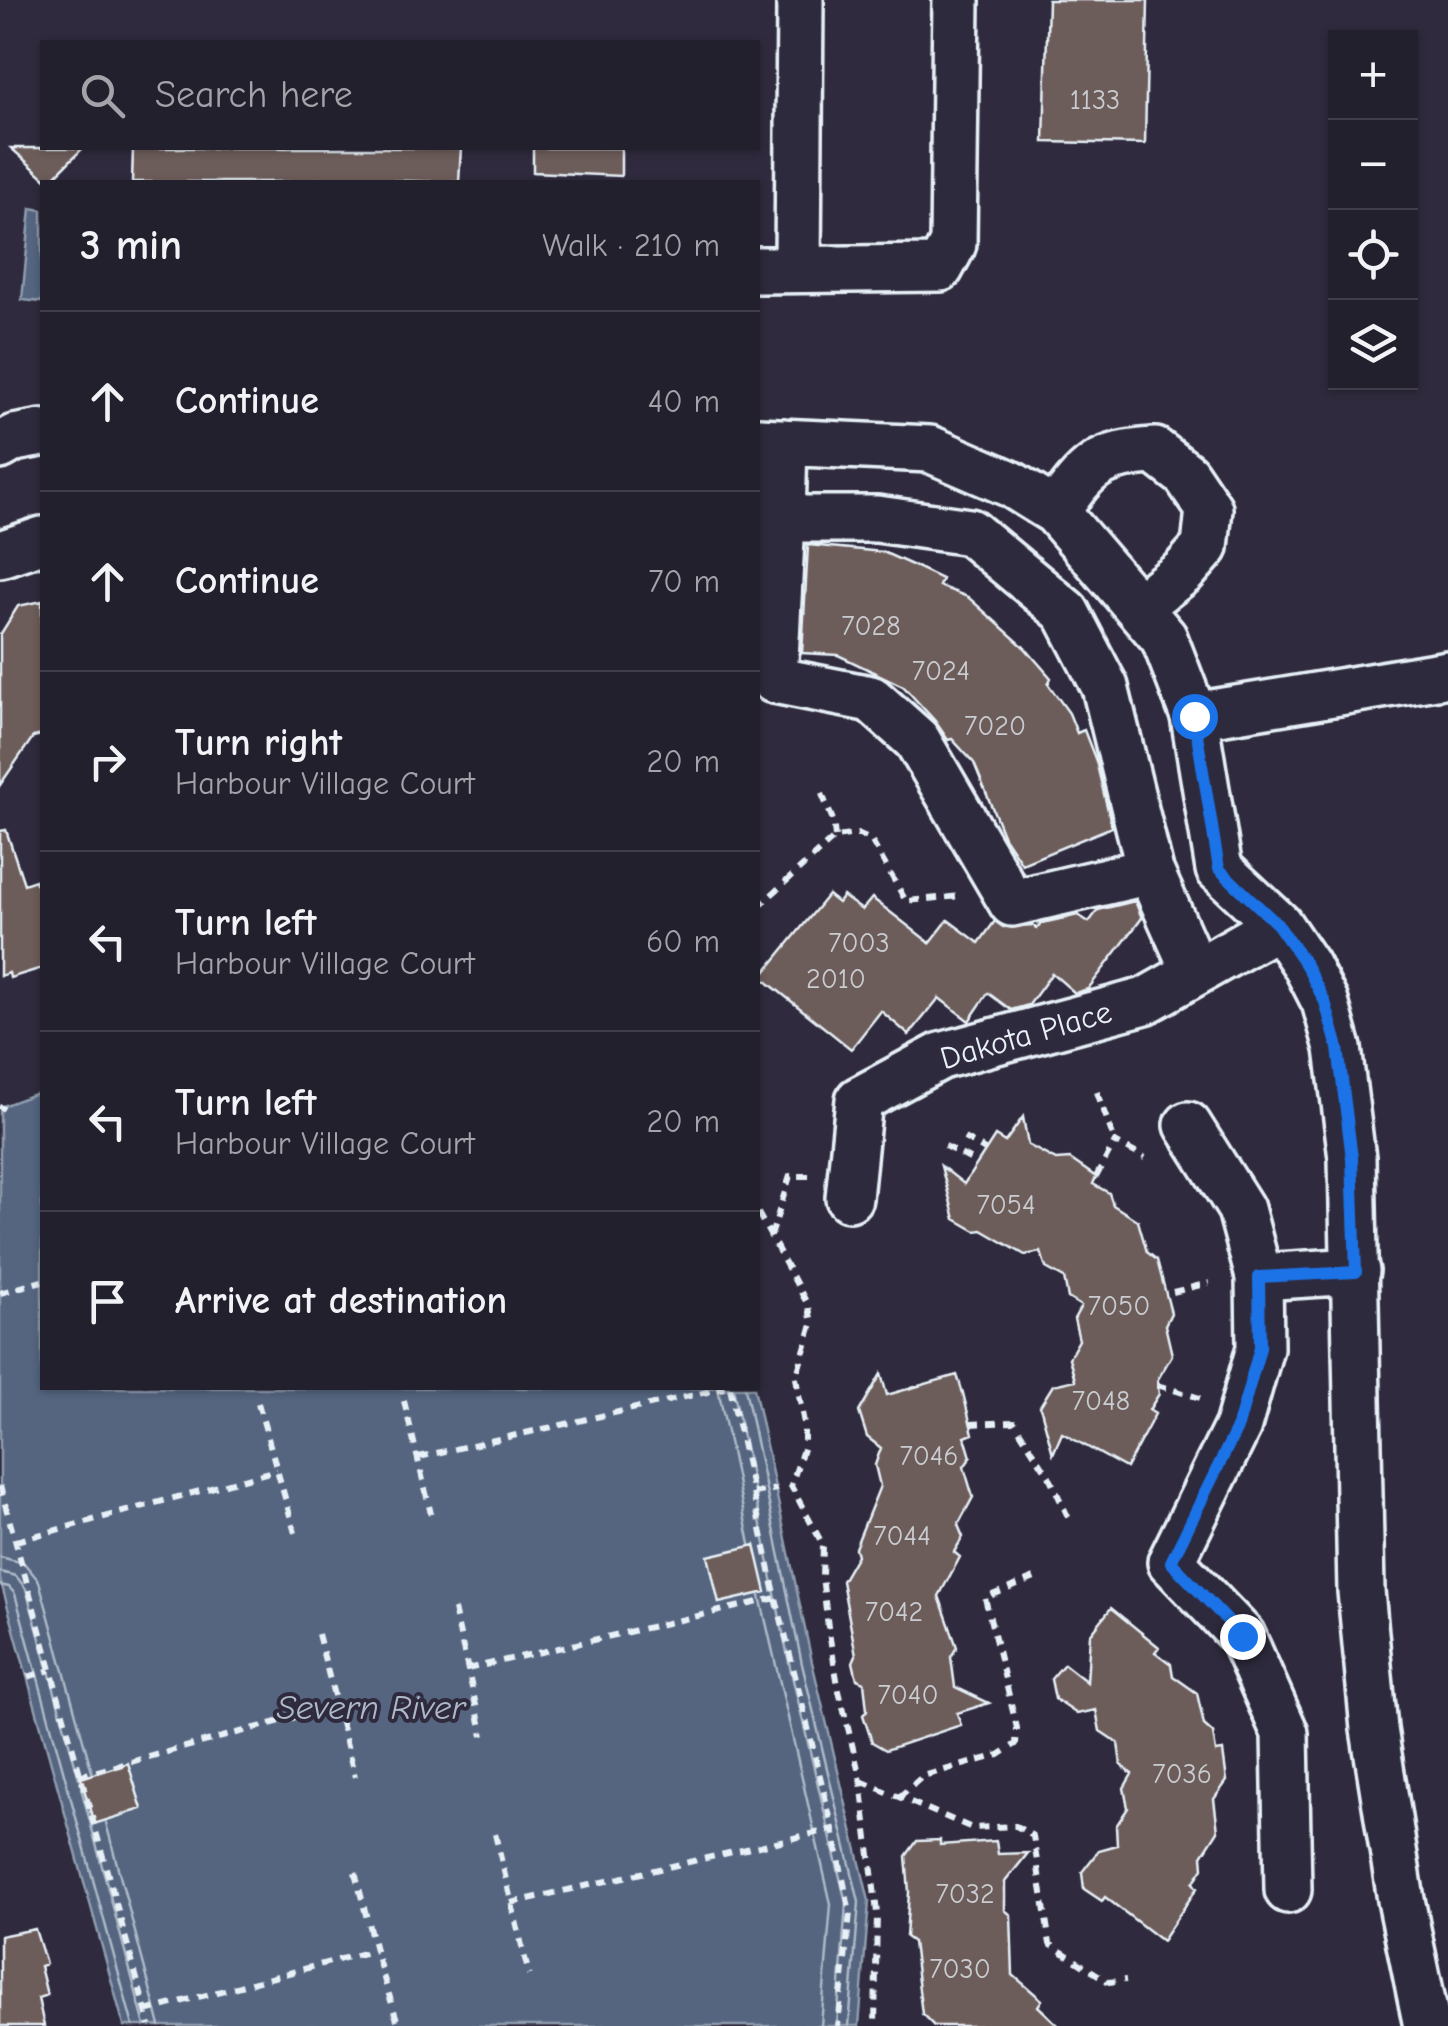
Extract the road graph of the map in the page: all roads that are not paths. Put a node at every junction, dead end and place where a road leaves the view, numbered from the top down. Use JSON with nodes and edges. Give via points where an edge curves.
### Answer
{"nodes":[{"id":1,"x":800,"y":0,"type":"edge"},
{"id":2,"x":956,"y":0,"type":"edge"},
{"id":3,"x":778,"y":269,"type":"edge"},
{"id":4,"x":40,"y":433,"type":"edge"},
{"id":5,"x":771,"y":442,"type":"edge"},
{"id":6,"x":0,"y":446,"type":"edge"},
{"id":7,"x":1056,"y":512,"type":"junction"},
{"id":8,"x":782,"y":520,"type":"junction"},
{"id":9,"x":40,"y":541,"type":"edge"},
{"id":10,"x":0,"y":554,"type":"edge"},
{"id":11,"x":1138,"y":607,"type":"junction"},
{"id":12,"x":1448,"y":674,"type":"edge"},
{"id":13,"x":1194,"y":716,"type":"junction"},
{"id":14,"x":1150,"y":872,"type":"junction"},
{"id":15,"x":1278,"y":925,"type":"junction"},
{"id":16,"x":1195,"y":972,"type":"junction"},
{"id":17,"x":1188,"y":1125,"type":"dead end"},
{"id":18,"x":850,"y":1186,"type":"road end"},
{"id":19,"x":1356,"y":1272,"type":"junction"},
{"id":20,"x":1259,"y":1277,"type":"junction"},
{"id":21,"x":1288,"y":1890,"type":"dead end"},
{"id":22,"x":1427,"y":2026,"type":"edge"}],
"edges":[{"from":1,"to":3,"type":"street"},
{"from":2,"to":3,"type":"street","via":[[953,244],[940,268]]},
{"from":4,"to":6,"type":"street"},
{"from":5,"to":7,"type":"street","via":[[930,449]]},
{"from":5,"to":8,"type":"street"},
{"from":7,"to":11,"type":"street"},
{"from":7,"to":11,"type":"street","via":[[1083,473],[1120,452],[1155,451],[1186,475],[1208,509],[1205,547]]},
{"from":8,"to":14,"type":"street","via":[[877,519],[970,532],[1066,612],[1106,687]]},
{"from":8,"to":14,"type":"street","via":[[774,680],[871,699],[917,740],[1012,903]]},
{"from":9,"to":10,"type":"street"},
{"from":11,"to":13,"type":"street","via":[[1164,638]]},
{"from":12,"to":13,"type":"street"},
{"from":13,"to":15,"type":"street","via":[[1219,869]]},
{"from":14,"to":16,"type":"street"},
{"from":15,"to":16,"type":"street","name":"Dakota Place"},
{"from":15,"to":19,"type":"street","via":[[1325,1002],[1338,1048],[1352,1158]]},
{"from":16,"to":18,"type":"street","name":"Dakota Place","via":[[1145,1000],[941,1056],[859,1100]]},
{"from":17,"to":20,"type":"street","via":[[1242,1209]]},
{"from":19,"to":20,"type":"street"},
{"from":19,"to":22,"type":"street","via":[[1361,1591],[1370,1690]]},
{"from":20,"to":21,"type":"street","via":[[1260,1348],[1238,1426],[1171,1562],[1242,1636],[1285,1733]]}]}
